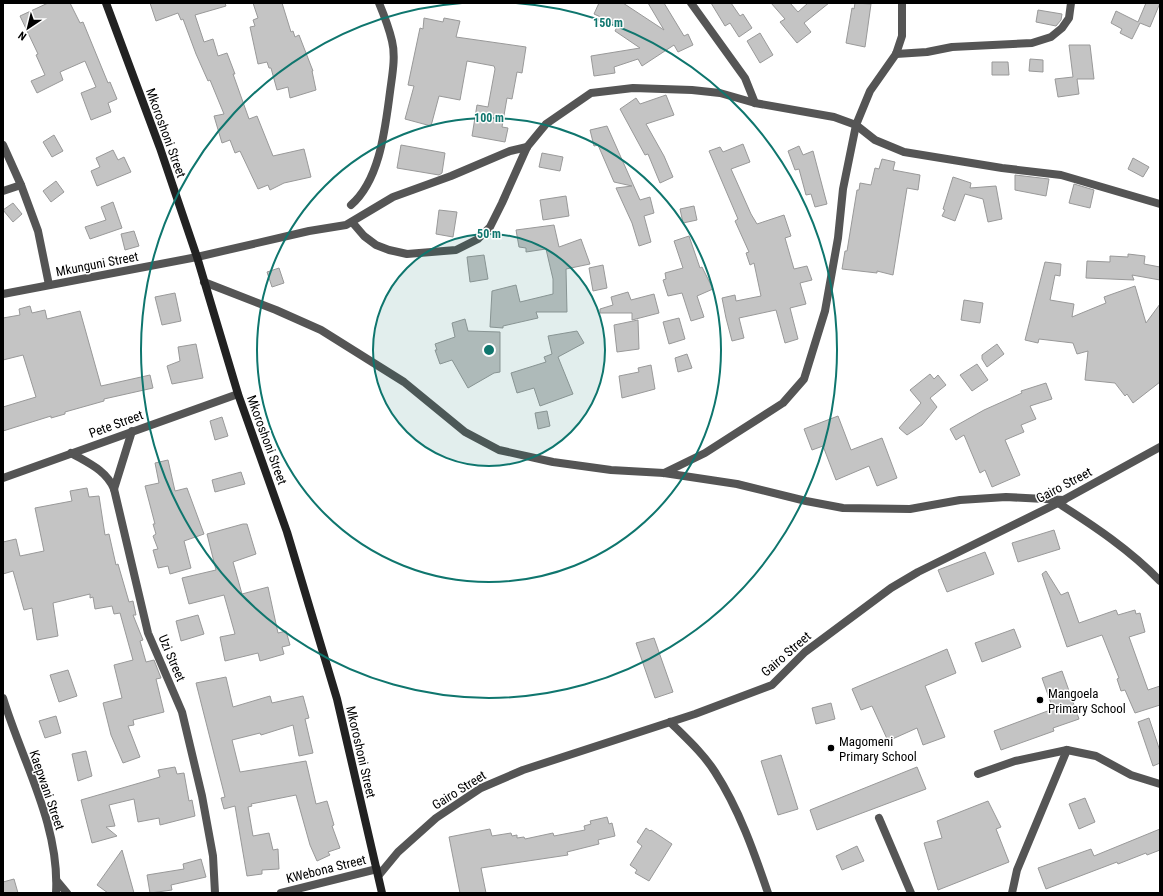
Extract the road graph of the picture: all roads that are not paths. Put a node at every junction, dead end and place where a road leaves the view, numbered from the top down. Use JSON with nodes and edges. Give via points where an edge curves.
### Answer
{"nodes":[{"id":1,"x":106,"y":3,"type":"edge"},
{"id":2,"x":380,"y":3,"type":"edge"},
{"id":3,"x":691,"y":3,"type":"edge"},
{"id":4,"x":902,"y":3,"type":"edge"},
{"id":5,"x":1071,"y":3,"type":"edge"},
{"id":6,"x":896,"y":54,"type":"junction"},
{"id":7,"x":755,"y":103,"type":"junction"},
{"id":8,"x":856,"y":125,"type":"junction"},
{"id":9,"x":3,"y":145,"type":"edge"},
{"id":10,"x":527,"y":147,"type":"junction"},
{"id":11,"x":21,"y":185,"type":"junction"},
{"id":12,"x":3,"y":191,"type":"edge"},
{"id":13,"x":1160,"y":204,"type":"edge"},
{"id":14,"x":351,"y":205,"type":"dead end"},
{"id":15,"x":352,"y":222,"type":"junction"},
{"id":16,"x":196,"y":257,"type":"junction"},
{"id":17,"x":204,"y":282,"type":"junction"},
{"id":18,"x":49,"y":285,"type":"junction"},
{"id":19,"x":3,"y":294,"type":"edge"},
{"id":20,"x":238,"y":394,"type":"junction"},
{"id":21,"x":132,"y":431,"type":"junction"},
{"id":22,"x":1160,"y":448,"type":"edge"},
{"id":23,"x":71,"y":453,"type":"junction"},
{"id":24,"x":664,"y":474,"type":"junction"},
{"id":25,"x":3,"y":478,"type":"edge"},
{"id":26,"x":114,"y":489,"type":"junction"},
{"id":27,"x":1061,"y":501,"type":"junction"},
{"id":28,"x":1160,"y":581,"type":"edge"},
{"id":29,"x":3,"y":698,"type":"edge"},
{"id":30,"x":670,"y":722,"type":"junction"},
{"id":31,"x":1067,"y":750,"type":"junction"},
{"id":32,"x":978,"y":774,"type":"dead end"},
{"id":33,"x":1160,"y":784,"type":"edge"},
{"id":34,"x":879,"y":818,"type":"dead end"},
{"id":35,"x":378,"y":872,"type":"junction"},
{"id":36,"x":57,"y":881,"type":"junction"},
{"id":37,"x":56,"y":893,"type":"edge"},
{"id":38,"x":67,"y":893,"type":"edge"},
{"id":39,"x":215,"y":893,"type":"edge"},
{"id":40,"x":281,"y":893,"type":"edge"},
{"id":41,"x":382,"y":893,"type":"edge"},
{"id":42,"x":768,"y":893,"type":"edge"},
{"id":43,"x":911,"y":893,"type":"edge"},
{"id":44,"x":1012,"y":893,"type":"edge"}],
"edges":[{"from":1,"to":16,"type":"street","name":"Mkoroshoni Street","via":[[160,148]]},
{"from":2,"to":14,"type":"street","via":[[392,41],[393,69],[385,128],[378,158],[360,197]]},
{"from":3,"to":7,"type":"street","via":[[745,78]]},
{"from":4,"to":6,"type":"street","via":[[902,36]]},
{"from":5,"to":6,"type":"street","via":[[1069,18],[1062,28],[1051,37],[1032,43],[952,46],[927,52]]},
{"from":6,"to":8,"type":"street","via":[[868,96]]},
{"from":7,"to":8,"type":"street","via":[[834,117]]},
{"from":7,"to":10,"type":"street","via":[[720,93],[692,90],[633,88],[591,93],[546,124]]},
{"from":8,"to":13,"type":"street","via":[[875,140],[904,152],[1061,175]]},
{"from":8,"to":24,"type":"street","via":[[843,189],[825,311],[804,379],[783,403],[705,453]]},
{"from":9,"to":11,"type":"street"},
{"from":10,"to":15,"type":"street","name":"Mkunguni Street","via":[[510,151],[393,197]]},
{"from":10,"to":15,"type":"street","via":[[490,226],[478,240],[456,250],[407,254],[389,250],[364,236]]},
{"from":11,"to":12,"type":"street"},
{"from":11,"to":18,"type":"street","via":[[38,231]]},
{"from":15,"to":16,"type":"street","name":"Mkunguni Street"},
{"from":16,"to":17,"type":"street","name":"Mkoroshoni Street"},
{"from":16,"to":18,"type":"street","name":"Mkunguni Street"},
{"from":17,"to":20,"type":"street","name":"Mkoroshoni Street"},
{"from":17,"to":24,"type":"street","via":[[321,330],[404,382],[465,432],[499,450],[553,462]]},
{"from":18,"to":19,"type":"street","name":"Mkunguni Street"},
{"from":20,"to":21,"type":"street","name":"Pete Street"},
{"from":20,"to":35,"type":"street","name":"Mkoroshoni Street","via":[[287,532],[337,699]]},
{"from":21,"to":23,"type":"street","name":"Pete Street"},
{"from":21,"to":26,"type":"street"},
{"from":22,"to":27,"type":"street","name":"Gairo Street"},
{"from":23,"to":25,"type":"street","name":"Pete Street"},
{"from":23,"to":26,"type":"street","name":"Uzi Street","via":[[99,469],[110,480]]},
{"from":24,"to":27,"type":"street","via":[[741,484],[843,508],[910,509],[960,500],[999,498]]},
{"from":26,"to":39,"type":"street","name":"Uzi Street","via":[[148,633],[182,712],[213,856]]},
{"from":27,"to":28,"type":"street","via":[[1097,527]]},
{"from":27,"to":30,"type":"street","name":"Gairo Street","via":[[891,588],[804,652],[772,684]]},
{"from":29,"to":36,"type":"street","name":"Kaepwani Street","via":[[49,826]]},
{"from":30,"to":35,"type":"street","name":"Gairo Street","via":[[522,770],[481,788],[436,818]]},
{"from":30,"to":42,"type":"street","via":[[694,745],[715,772],[734,805]]},
{"from":31,"to":32,"type":"street","via":[[1015,761]]},
{"from":31,"to":33,"type":"street","via":[[1096,756],[1131,775]]},
{"from":31,"to":44,"type":"street","via":[[1017,870]]},
{"from":34,"to":43,"type":"street"},
{"from":35,"to":40,"type":"street","name":"KWebona Street"},
{"from":35,"to":41,"type":"street","name":"Mkoroshoni Street"},
{"from":36,"to":37,"type":"street","name":"Kaepwani Street"},
{"from":36,"to":38,"type":"street"}]}
